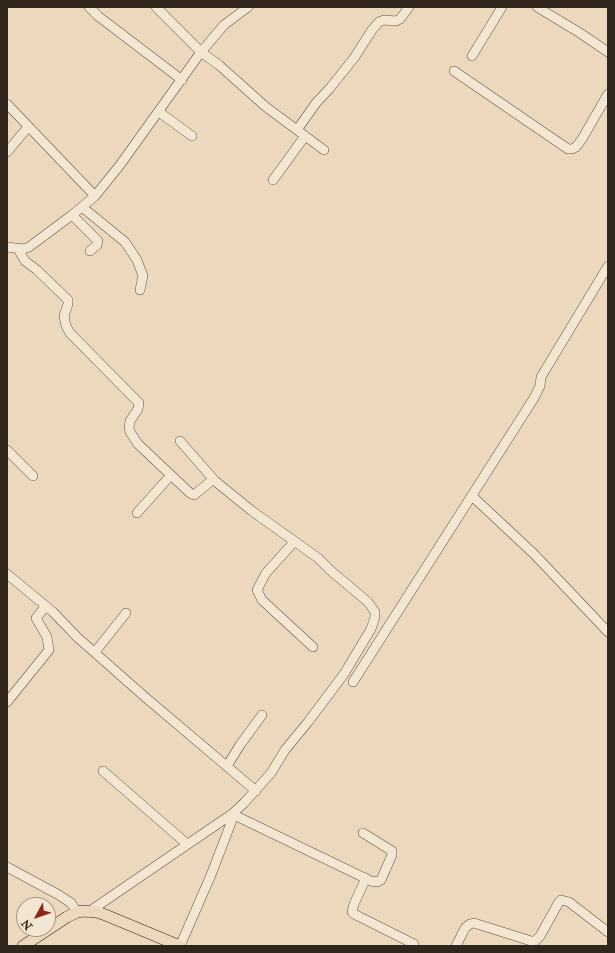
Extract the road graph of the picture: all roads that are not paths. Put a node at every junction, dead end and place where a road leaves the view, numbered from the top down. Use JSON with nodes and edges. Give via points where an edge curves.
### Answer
{"nodes":[{"id":1,"x":89,"y":7,"type":"edge"},
{"id":2,"x":156,"y":7,"type":"edge"},
{"id":3,"x":248,"y":7,"type":"edge"},
{"id":4,"x":409,"y":7,"type":"edge"},
{"id":5,"x":502,"y":7,"type":"edge"},
{"id":6,"x":537,"y":7,"type":"edge"},
{"id":7,"x":201,"y":52,"type":"junction"},
{"id":8,"x":608,"y":52,"type":"edge"},
{"id":9,"x":472,"y":56,"type":"dead end"},
{"id":10,"x":454,"y":72,"type":"dead end"},
{"id":11,"x":182,"y":80,"type":"junction"},
{"id":12,"x":608,"y":94,"type":"edge"},
{"id":13,"x":7,"y":104,"type":"edge"},
{"id":14,"x":159,"y":112,"type":"junction"},
{"id":15,"x":28,"y":127,"type":"junction"},
{"id":16,"x":297,"y":130,"type":"junction"},
{"id":17,"x":192,"y":136,"type":"dead end"},
{"id":18,"x":305,"y":136,"type":"junction"},
{"id":19,"x":324,"y":150,"type":"dead end"},
{"id":20,"x":7,"y":152,"type":"edge"},
{"id":21,"x":273,"y":180,"type":"dead end"},
{"id":22,"x":95,"y":196,"type":"junction"},
{"id":23,"x":82,"y":207,"type":"junction"},
{"id":24,"x":72,"y":215,"type":"junction"},
{"id":25,"x":7,"y":247,"type":"edge"},
{"id":26,"x":18,"y":249,"type":"junction"},
{"id":27,"x":90,"y":251,"type":"dead end"},
{"id":28,"x":608,"y":266,"type":"edge"},
{"id":29,"x":140,"y":290,"type":"dead end"},
{"id":30,"x":180,"y":441,"type":"dead end"},
{"id":31,"x":7,"y":450,"type":"edge"},
{"id":32,"x":171,"y":475,"type":"junction"},
{"id":33,"x":33,"y":476,"type":"dead end"},
{"id":34,"x":215,"y":481,"type":"junction"},
{"id":35,"x":472,"y":496,"type":"junction"},
{"id":36,"x":137,"y":512,"type":"dead end"},
{"id":37,"x":294,"y":542,"type":"junction"},
{"id":38,"x":7,"y":574,"type":"edge"},
{"id":39,"x":46,"y":606,"type":"junction"},
{"id":40,"x":126,"y":613,"type":"dead end"},
{"id":41,"x":608,"y":632,"type":"edge"},
{"id":42,"x":313,"y":647,"type":"dead end"},
{"id":43,"x":95,"y":652,"type":"junction"},
{"id":44,"x":353,"y":682,"type":"dead end"},
{"id":45,"x":7,"y":702,"type":"edge"},
{"id":46,"x":262,"y":715,"type":"dead end"},
{"id":47,"x":227,"y":766,"type":"junction"},
{"id":48,"x":103,"y":771,"type":"dead end"},
{"id":49,"x":256,"y":791,"type":"junction"},
{"id":50,"x":233,"y":814,"type":"junction"},
{"id":51,"x":363,"y":833,"type":"dead end"},
{"id":52,"x":187,"y":844,"type":"junction"},
{"id":53,"x":7,"y":866,"type":"edge"},
{"id":54,"x":366,"y":878,"type":"junction"},
{"id":55,"x":90,"y":911,"type":"junction"},
{"id":56,"x":77,"y":912,"type":"junction"},
{"id":57,"x":608,"y":932,"type":"edge"},
{"id":58,"x":414,"y":944,"type":"dead end"},
{"id":59,"x":22,"y":946,"type":"edge"},
{"id":60,"x":180,"y":946,"type":"edge"},
{"id":61,"x":456,"y":946,"type":"edge"}],
"edges":[{"from":1,"to":11,"type":"street"},
{"from":2,"to":7,"type":"street"},
{"from":3,"to":7,"type":"street","via":[[224,25]]},
{"from":4,"to":16,"type":"street","via":[[400,19],[379,22]]},
{"from":5,"to":9,"type":"street"},
{"from":6,"to":8,"type":"street"},
{"from":7,"to":11,"type":"street"},
{"from":7,"to":16,"type":"street"},
{"from":10,"to":12,"type":"street","via":[[568,149],[576,147],[582,139]]},
{"from":11,"to":14,"type":"street"},
{"from":13,"to":15,"type":"street"},
{"from":14,"to":17,"type":"street"},
{"from":14,"to":22,"type":"street"},
{"from":15,"to":20,"type":"street"},
{"from":15,"to":22,"type":"street"},
{"from":16,"to":18,"type":"street"},
{"from":18,"to":19,"type":"street"},
{"from":18,"to":21,"type":"street"},
{"from":22,"to":23,"type":"street"},
{"from":23,"to":24,"type":"street"},
{"from":23,"to":29,"type":"street","via":[[125,242],[137,260],[143,276]]},
{"from":24,"to":26,"type":"street","via":[[29,247]]},
{"from":24,"to":27,"type":"street","via":[[98,241]]},
{"from":25,"to":26,"type":"street"},
{"from":26,"to":32,"type":"street","via":[[25,261],[68,300],[64,316],[70,333],[139,403],[130,421],[130,432],[138,444]]},
{"from":28,"to":35,"type":"street","via":[[541,377],[534,398]]},
{"from":30,"to":34,"type":"street"},
{"from":31,"to":33,"type":"street"},
{"from":32,"to":34,"type":"street","via":[[194,494],[211,481]]},
{"from":32,"to":36,"type":"street"},
{"from":34,"to":37,"type":"street"},
{"from":35,"to":41,"type":"street","via":[[534,554]]},
{"from":35,"to":44,"type":"street"},
{"from":37,"to":42,"type":"street","via":[[266,573],[256,590],[262,600]]},
{"from":37,"to":49,"type":"street","via":[[318,558],[368,602],[375,612],[375,617],[371,629],[344,674],[284,750],[271,773]]},
{"from":38,"to":39,"type":"street"},
{"from":39,"to":43,"type":"street"},
{"from":39,"to":45,"type":"street","via":[[36,618],[47,637],[49,650]]},
{"from":40,"to":43,"type":"street"},
{"from":43,"to":47,"type":"street"},
{"from":46,"to":47,"type":"street"},
{"from":47,"to":49,"type":"street"},
{"from":48,"to":52,"type":"street"},
{"from":49,"to":50,"type":"street"},
{"from":50,"to":52,"type":"street"},
{"from":50,"to":54,"type":"street"},
{"from":50,"to":60,"type":"street","via":[[211,875]]},
{"from":51,"to":54,"type":"street","via":[[388,847],[393,853],[379,881],[374,882]]},
{"from":52,"to":55,"type":"street"},
{"from":53,"to":56,"type":"street","via":[[59,895],[71,903]]},
{"from":54,"to":58,"type":"street","via":[[352,912]]},
{"from":55,"to":56,"type":"main road"},
{"from":55,"to":60,"type":"main road"},
{"from":56,"to":59,"type":"main road"},
{"from":57,"to":61,"type":"street","via":[[569,902],[561,900],[535,941],[474,923],[465,928]]}]}
